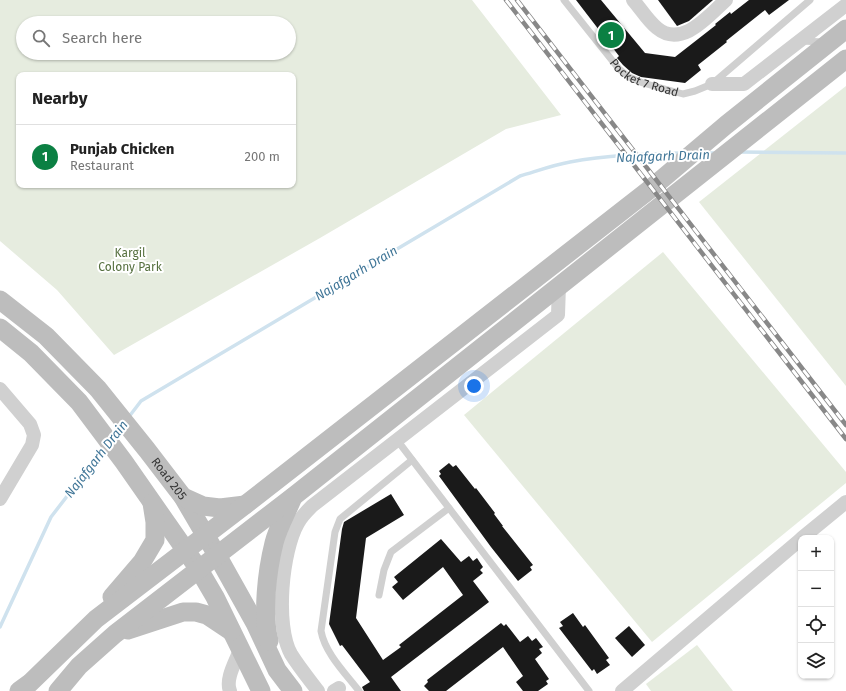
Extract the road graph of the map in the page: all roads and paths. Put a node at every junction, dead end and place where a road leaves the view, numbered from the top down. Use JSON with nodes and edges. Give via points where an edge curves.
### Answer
{"nodes":[{"id":1,"x":564,"y":0,"type":"edge"},
{"id":2,"x":633,"y":0,"type":"edge"},
{"id":3,"x":726,"y":0,"type":"edge"},
{"id":4,"x":810,"y":0,"type":"edge"},
{"id":5,"x":846,"y":5,"type":"edge"},
{"id":6,"x":846,"y":29,"type":"edge"},
{"id":7,"x":798,"y":41,"type":"junction"},
{"id":8,"x":831,"y":42,"type":"junction"},
{"id":9,"x":846,"y":58,"type":"edge"},
{"id":10,"x":712,"y":84,"type":"junction"},
{"id":11,"x":559,"y":284,"type":"junction"},
{"id":12,"x":0,"y":300,"type":"edge"},
{"id":13,"x":0,"y":328,"type":"edge"},
{"id":14,"x":0,"y":389,"type":"edge"},
{"id":15,"x":397,"y":440,"type":"junction"},
{"id":16,"x":412,"y":460,"type":"junction"},
{"id":17,"x":294,"y":496,"type":"junction"},
{"id":18,"x":182,"y":497,"type":"junction"},
{"id":19,"x":0,"y":499,"type":"edge"},
{"id":20,"x":152,"y":502,"type":"junction"},
{"id":21,"x":846,"y":502,"type":"edge"},
{"id":22,"x":245,"y":506,"type":"junction"},
{"id":23,"x":449,"y":508,"type":"junction"},
{"id":24,"x":206,"y":535,"type":"junction"},
{"id":25,"x":805,"y":535,"type":"edge"},
{"id":26,"x":798,"y":541,"type":"edge"},
{"id":27,"x":186,"y":550,"type":"junction"},
{"id":28,"x":217,"y":555,"type":"junction"},
{"id":29,"x":198,"y":568,"type":"junction"},
{"id":30,"x":378,"y":595,"type":"dead end"},
{"id":31,"x":96,"y":619,"type":"junction"},
{"id":32,"x":232,"y":632,"type":"junction"},
{"id":33,"x":115,"y":634,"type":"junction"},
{"id":34,"x":240,"y":650,"type":"junction"},
{"id":35,"x":277,"y":670,"type":"junction"},
{"id":36,"x":341,"y":686,"type":"edge"},
{"id":37,"x":628,"y":689,"type":"edge"},
{"id":38,"x":19,"y":691,"type":"edge"},
{"id":39,"x":58,"y":691,"type":"edge"},
{"id":40,"x":230,"y":691,"type":"edge"},
{"id":41,"x":260,"y":691,"type":"edge"},
{"id":42,"x":293,"y":691,"type":"edge"},
{"id":43,"x":318,"y":691,"type":"edge"},
{"id":44,"x":358,"y":691,"type":"edge"},
{"id":45,"x":589,"y":691,"type":"edge"}],
"edges":[{"from":1,"to":10,"type":"lane","name":"Pocket 7 Road","via":[[619,69],[629,77],[683,94]]},
{"from":2,"to":3,"type":"street","via":[[656,28],[672,35],[693,29]]},
{"from":4,"to":10,"type":"lane"},
{"from":5,"to":7,"type":"street","name":"Pocket 7 Road"},
{"from":6,"to":8,"type":"street"},
{"from":7,"to":8,"type":"lane"},
{"from":7,"to":10,"type":"street","name":"Pocket 7 Road","via":[[744,84]]},
{"from":8,"to":22,"type":"street","via":[[726,124],[649,190]]},
{"from":9,"to":11,"type":"street"},
{"from":11,"to":15,"type":"street","via":[[558,315]]},
{"from":11,"to":17,"type":"street"},
{"from":12,"to":18,"type":"street","name":"Road 205","via":[[46,336],[98,389],[148,450]]},
{"from":13,"to":20,"type":"street","via":[[31,353],[79,402]]},
{"from":14,"to":19,"type":"street","via":[[30,424],[34,435],[32,445]]},
{"from":15,"to":16,"type":"lane"},
{"from":15,"to":43,"type":"street","via":[[312,506],[298,522],[287,551],[282,601],[284,635],[291,653]]},
{"from":16,"to":23,"type":"lane"},
{"from":16,"to":36,"type":"lane","via":[[340,519],[335,532],[320,631]]},
{"from":17,"to":28,"type":"street"},
{"from":17,"to":35,"type":"street","via":[[275,542],[266,591],[267,632]]},
{"from":18,"to":22,"type":"street","via":[[204,506]]},
{"from":18,"to":24,"type":"street","name":"Road 205"},
{"from":20,"to":27,"type":"street"},
{"from":20,"to":31,"type":"street","via":[[155,540],[142,562]]},
{"from":21,"to":25,"type":"street"},
{"from":22,"to":24,"type":"street"},
{"from":23,"to":30,"type":"lane","via":[[391,552]]},
{"from":23,"to":45,"type":"lane"},
{"from":24,"to":27,"type":"street"},
{"from":24,"to":28,"type":"street","name":"Road 205"},
{"from":26,"to":37,"type":"street"},
{"from":27,"to":29,"type":"street"},
{"from":27,"to":31,"type":"street"},
{"from":28,"to":29,"type":"street"},
{"from":28,"to":35,"type":"street","name":"Road 205","via":[[255,623]]},
{"from":29,"to":32,"type":"street"},
{"from":29,"to":33,"type":"street"},
{"from":31,"to":38,"type":"street"},
{"from":32,"to":33,"type":"street","via":[[207,615],[183,612]]},
{"from":32,"to":34,"type":"street"},
{"from":33,"to":39,"type":"street","via":[[80,666]]},
{"from":34,"to":40,"type":"street","via":[[229,680]]},
{"from":34,"to":41,"type":"street"},
{"from":35,"to":42,"type":"street","name":"Road 205"},
{"from":36,"to":44,"type":"lane"}]}
